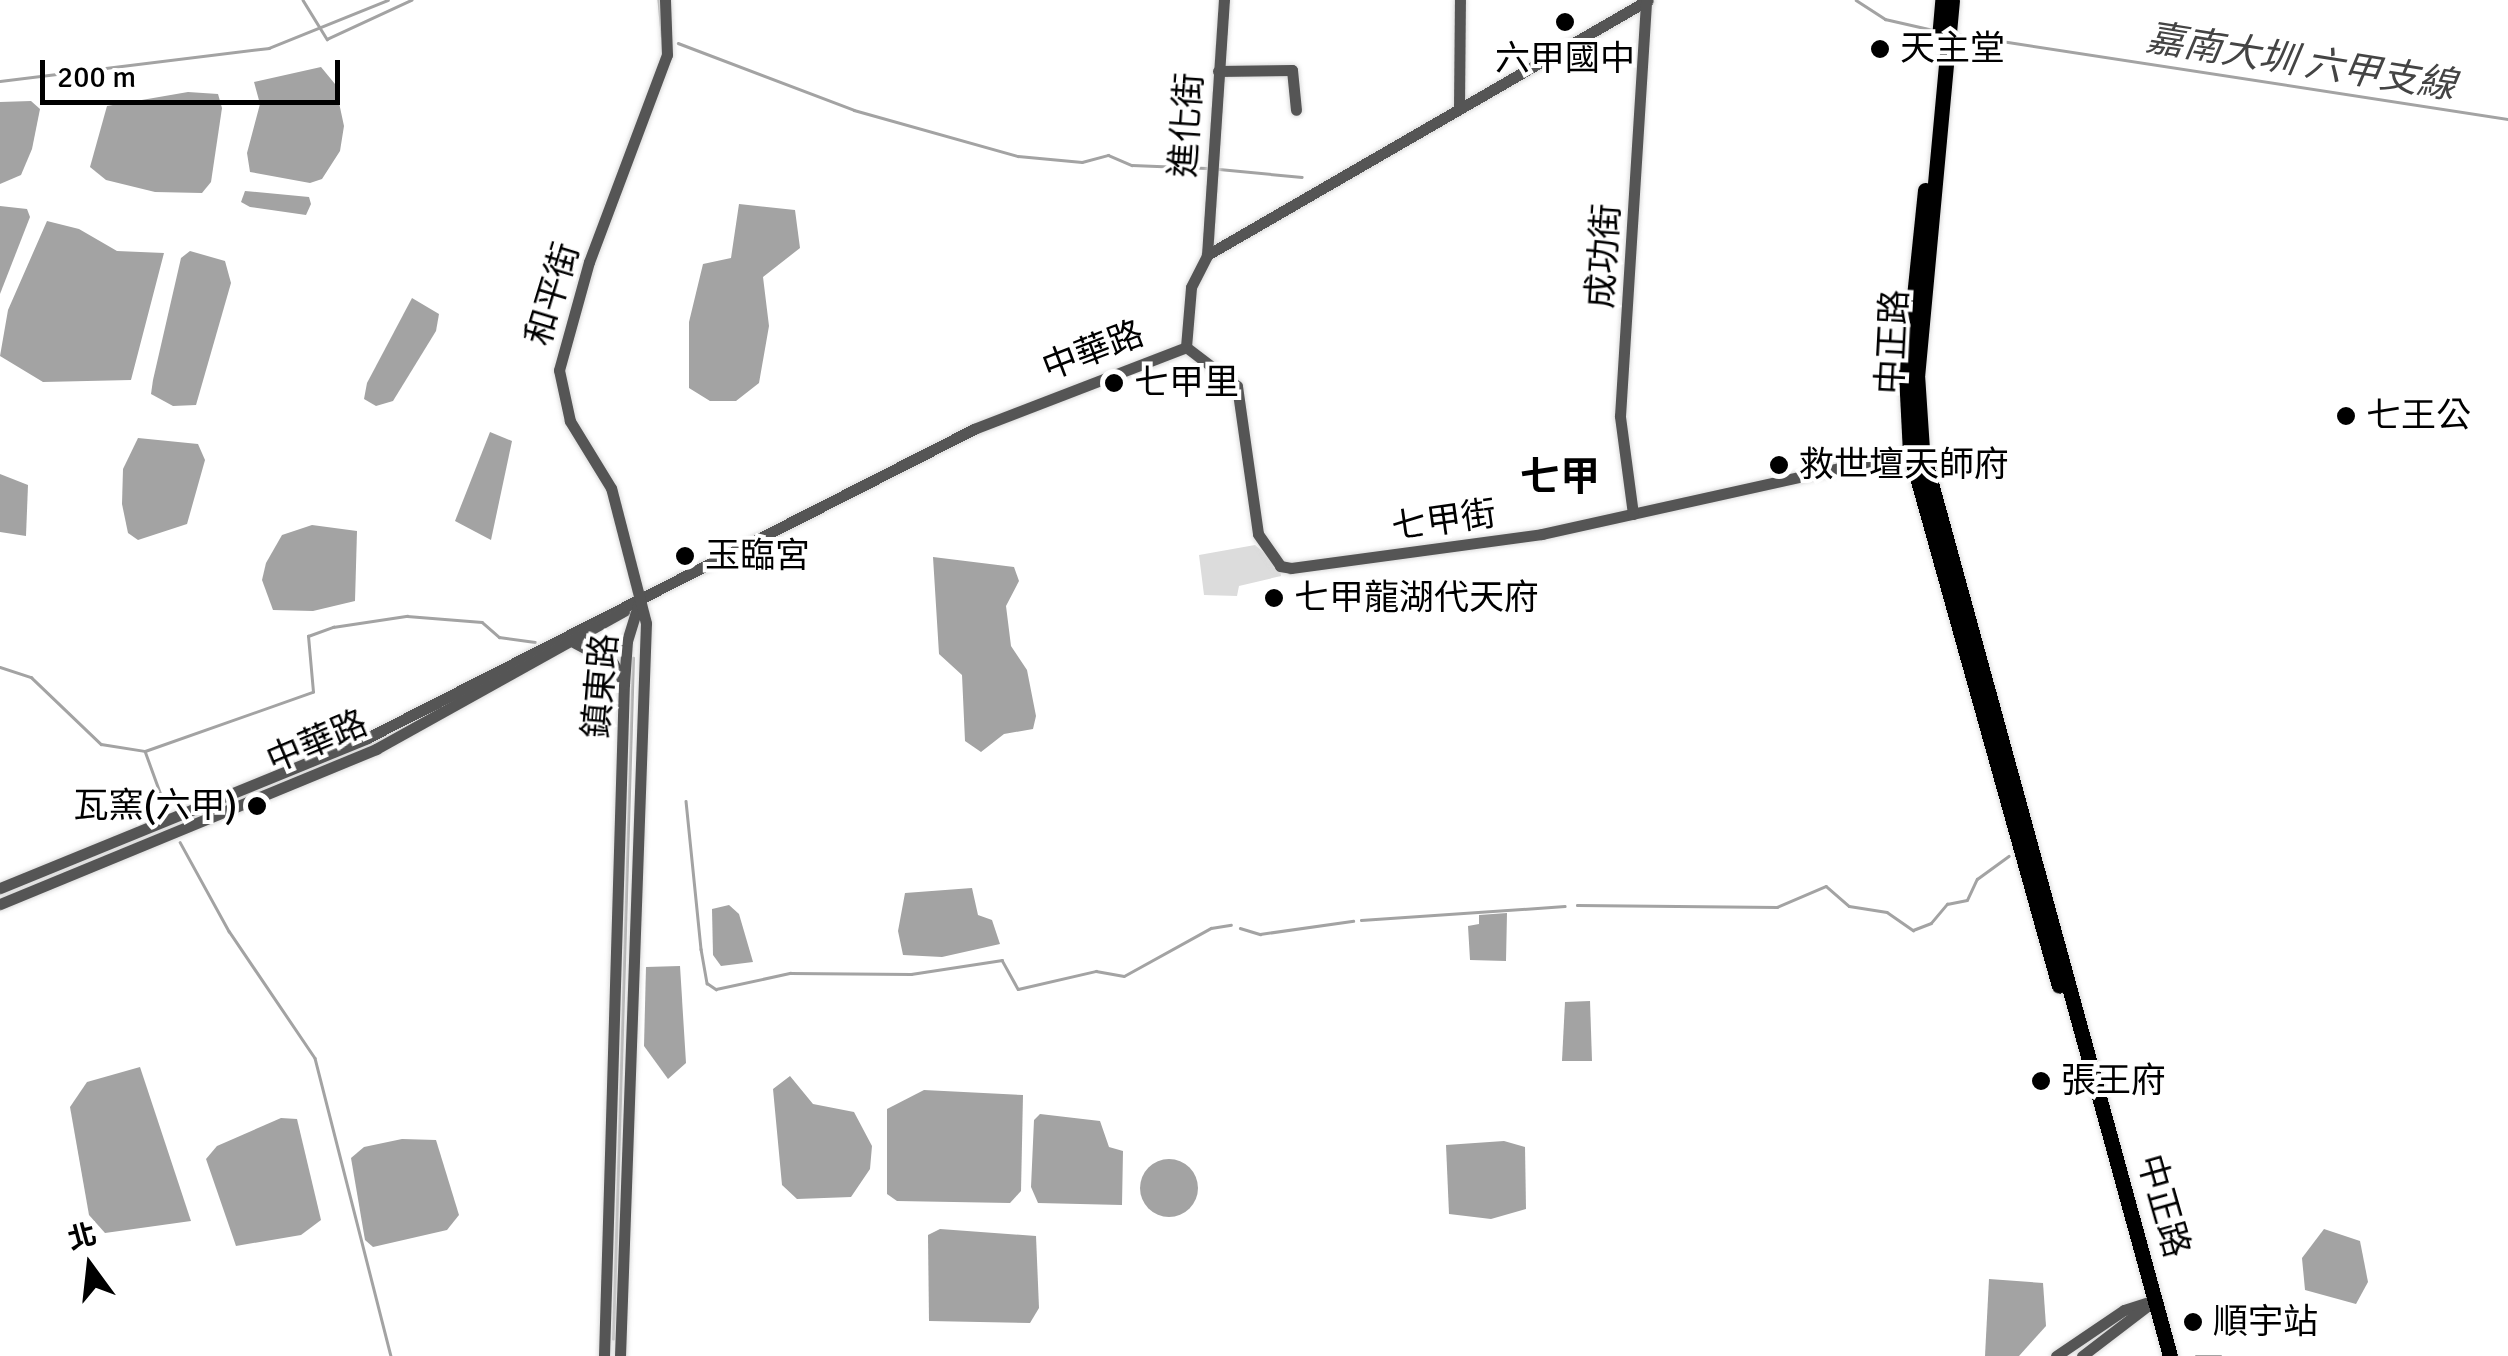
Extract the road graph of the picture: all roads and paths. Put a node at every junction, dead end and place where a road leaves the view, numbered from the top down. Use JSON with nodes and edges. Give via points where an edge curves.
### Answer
{"nodes":[{"id":1,"x":665,"y":0,"type":"edge"},
{"id":2,"x":1224,"y":0,"type":"edge"},
{"id":3,"x":1460,"y":0,"type":"edge"},
{"id":4,"x":1647,"y":0,"type":"edge"},
{"id":5,"x":1942,"y":0,"type":"edge"},
{"id":6,"x":1952,"y":0,"type":"edge"},
{"id":7,"x":1218,"y":71,"type":"junction"},
{"id":8,"x":1459,"y":108,"type":"junction"},
{"id":9,"x":1296,"y":110,"type":"dead end"},
{"id":10,"x":1207,"y":255,"type":"junction"},
{"id":11,"x":1186,"y":347,"type":"junction"},
{"id":12,"x":1916,"y":451,"type":"junction"},
{"id":13,"x":1632,"y":514,"type":"junction"},
{"id":14,"x":640,"y":599,"type":"junction"},
{"id":15,"x":575,"y":643,"type":"junction"},
{"id":16,"x":624,"y":684,"type":"junction"},
{"id":17,"x":0,"y":888,"type":"edge"},
{"id":18,"x":0,"y":904,"type":"edge"},
{"id":19,"x":2154,"y":1300,"type":"junction"},
{"id":20,"x":604,"y":1356,"type":"edge"},
{"id":21,"x":620,"y":1356,"type":"edge"},
{"id":22,"x":2056,"y":1356,"type":"edge"},
{"id":23,"x":2082,"y":1356,"type":"edge"},
{"id":24,"x":2170,"y":1356,"type":"edge"}],
"edges":[{"from":1,"to":14,"type":"street","name":"和平街","via":[[667,55],[589,262],[559,370],[570,421],[611,488]]},
{"from":2,"to":7,"type":"street","name":"進化街"},
{"from":3,"to":8,"type":"street"},
{"from":4,"to":8,"type":"street"},
{"from":4,"to":13,"type":"street","name":"成功街","via":[[1620,416]]},
{"from":5,"to":12,"type":"main road","name":"中正路","via":[[1906,374]]},
{"from":6,"to":12,"type":"main road","name":"中正路","via":[[1917,374]]},
{"from":7,"to":9,"type":"street","via":[[1292,70]]},
{"from":7,"to":10,"type":"street","name":"進化街"},
{"from":8,"to":10,"type":"street"},
{"from":10,"to":11,"type":"street","name":"中華路","via":[[1191,287]]},
{"from":11,"to":13,"type":"street","name":"七甲街","via":[[1238,386],[1258,534],[1280,566],[1508,540]]},
{"from":11,"to":14,"type":"street","name":"中華路","via":[[974,429]]},
{"from":12,"to":13,"type":"street","name":"七甲街"},
{"from":12,"to":19,"type":"main road","name":"中正路"},
{"from":14,"to":15,"type":"street","name":"中華路"},
{"from":14,"to":16,"type":"street","name":"鎮東路","via":[[627,641]]},
{"from":14,"to":17,"type":"street","name":"中華路","via":[[366,738]]},
{"from":14,"to":21,"type":"street","name":"鎮東路","via":[[646,655]]},
{"from":15,"to":16,"type":"street","via":[[613,663]]},
{"from":15,"to":18,"type":"street","name":"中華路","via":[[376,749]]},
{"from":16,"to":20,"type":"street","name":"鎮東路"},
{"from":19,"to":22,"type":"street","via":[[2124,1310]]},
{"from":19,"to":23,"type":"street"},
{"from":19,"to":24,"type":"main road","name":"中正路"}]}
